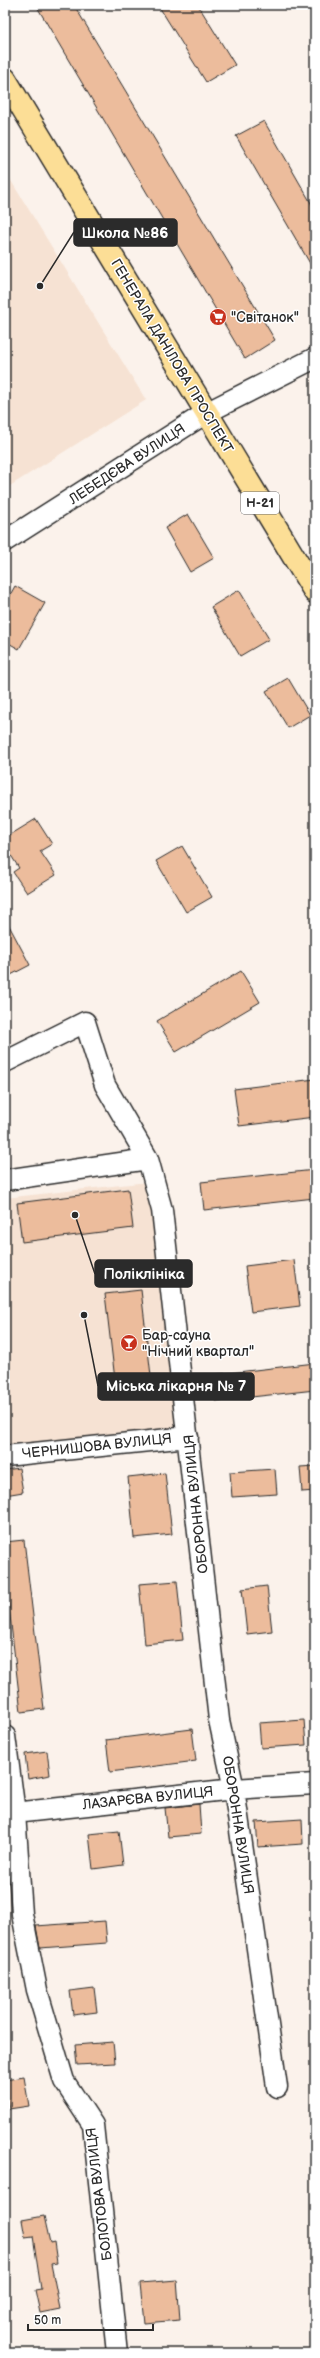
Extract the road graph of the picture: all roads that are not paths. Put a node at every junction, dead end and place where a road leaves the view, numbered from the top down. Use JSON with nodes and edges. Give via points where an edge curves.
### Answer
{"nodes":[{"id":1,"x":5,"y":79,"type":"edge"},
{"id":2,"x":14,"y":107,"type":"edge"},
{"id":3,"x":315,"y":358,"type":"edge"},
{"id":4,"x":206,"y":413,"type":"junction"},
{"id":5,"x":5,"y":541,"type":"edge"},
{"id":6,"x":315,"y":592,"type":"edge"},
{"id":7,"x":5,"y":1062,"type":"edge"},
{"id":8,"x":148,"y":1159,"type":"junction"},
{"id":9,"x":5,"y":1180,"type":"edge"},
{"id":10,"x":188,"y":1437,"type":"junction"},
{"id":11,"x":5,"y":1456,"type":"edge"},
{"id":12,"x":5,"y":1736,"type":"edge"},
{"id":13,"x":315,"y":1784,"type":"edge"},
{"id":14,"x":234,"y":1789,"type":"junction"},
{"id":15,"x":10,"y":1813,"type":"edge"},
{"id":16,"x":277,"y":2087,"type":"dead end"},
{"id":17,"x":117,"y":2353,"type":"edge"}],
"edges":[{"from":1,"to":2,"type":"main road","name":"ГЕНЕРАЛА ДАНІЛОВА ПРОСПЕКТ","number":"Н-21"},
{"from":2,"to":4,"type":"main road","name":"ГЕНЕРАЛА ДАНІЛОВА ПРОСПЕКТ","number":"Н-21"},
{"from":3,"to":4,"type":"street","name":"ЛЕБЕДЄВА ВУЛИЦЯ"},
{"from":4,"to":5,"type":"street","name":"ЛЕБЕДЄВА ВУЛИЦЯ"},
{"from":4,"to":6,"type":"main road","name":"ГЕНЕРАЛА ДАНІЛОВА ПРОСПЕКТ","number":"Н-21"},
{"from":7,"to":8,"type":"street","name":"ОБОРОННА ВУЛИЦЯ","via":[[85,1022],[105,1085]]},
{"from":8,"to":9,"type":"street"},
{"from":8,"to":10,"type":"street","name":"ОБОРОННА ВУЛИЦЯ","via":[[162,1210]]},
{"from":10,"to":11,"type":"street","name":"ЧЕРНИШОВА ВУЛИЦЯ"},
{"from":10,"to":14,"type":"street","name":"ОБОРОННА ВУЛИЦЯ","via":[[219,1720]]},
{"from":12,"to":15,"type":"street","name":"БОЛОТОВА ВУЛИЦЯ"},
{"from":13,"to":14,"type":"street","name":"ЛАЗАРЄВА ВУЛИЦЯ"},
{"from":14,"to":15,"type":"street","name":"ЛАЗАРЄВА ВУЛИЦЯ"},
{"from":14,"to":16,"type":"street","name":"ОБОРОННА ВУЛИЦЯ"},
{"from":15,"to":17,"type":"street","name":"БОЛОТОВА ВУЛИЦЯ","via":[[22,1914],[37,1990],[64,2081],[93,2125]]}]}
